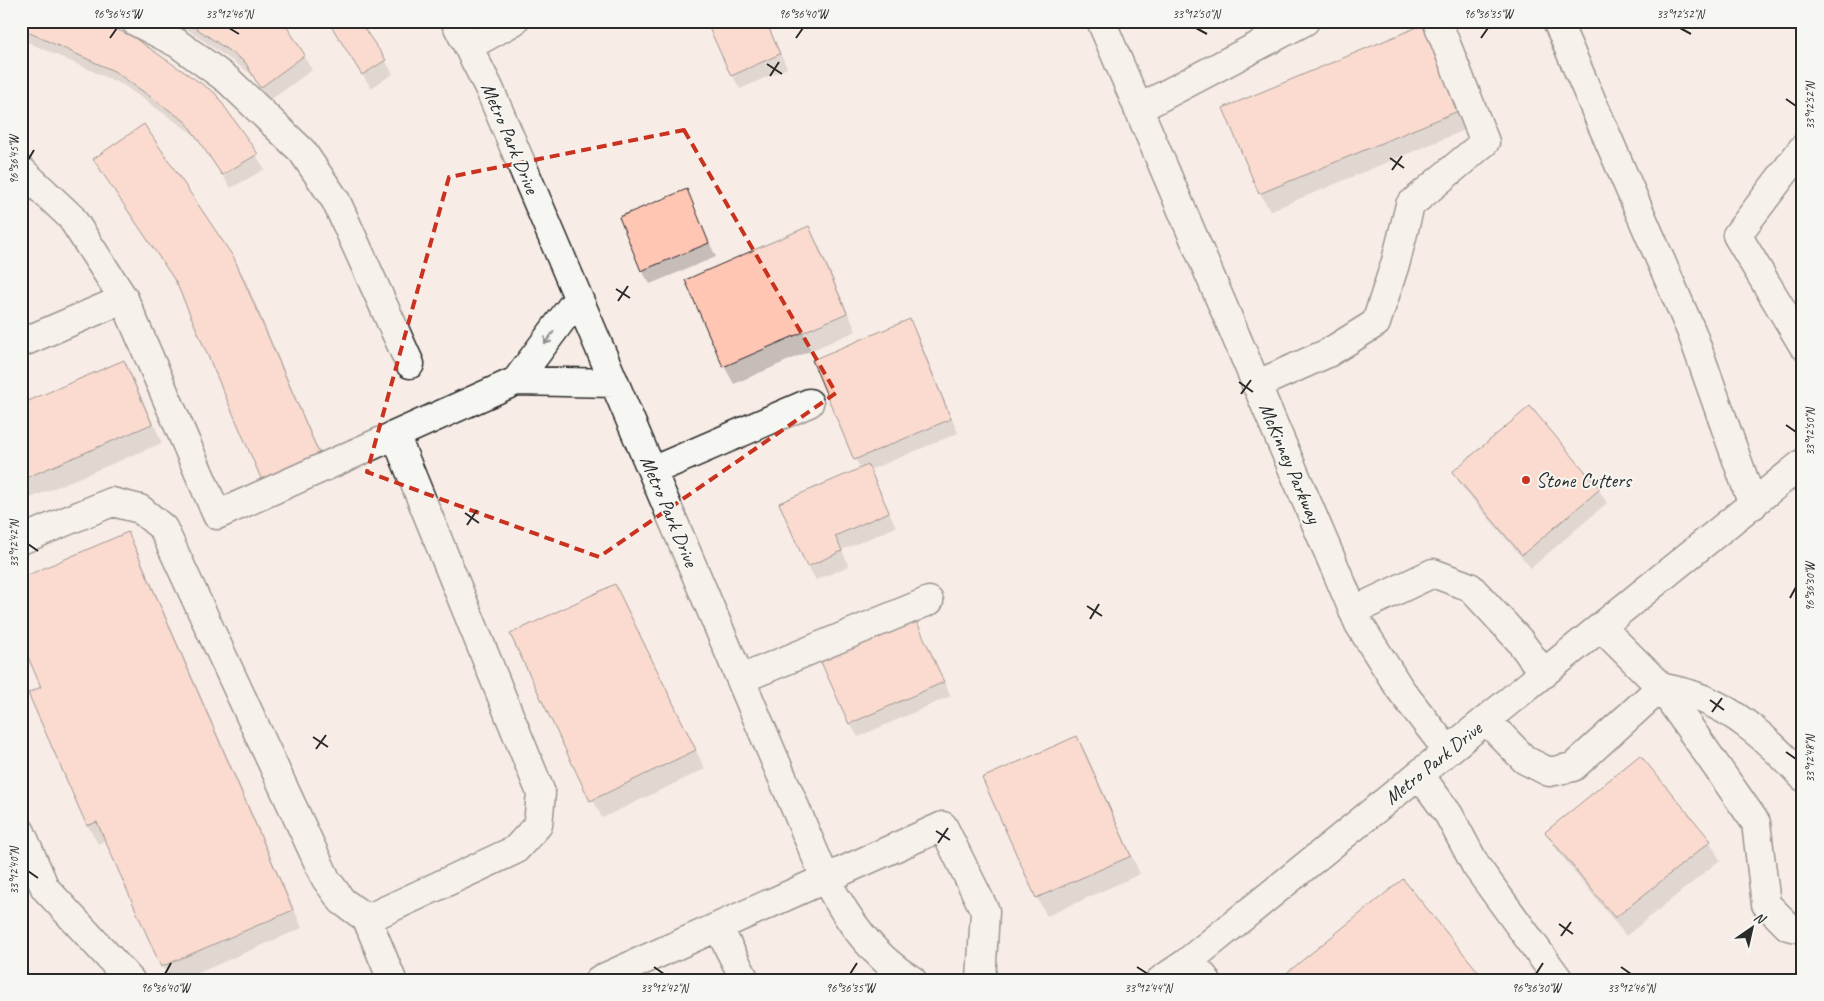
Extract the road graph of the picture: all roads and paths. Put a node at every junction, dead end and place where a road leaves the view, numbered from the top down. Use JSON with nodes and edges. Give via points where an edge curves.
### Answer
{"nodes":[{"id":1,"x":135,"y":21,"type":"edge"},
{"id":2,"x":455,"y":21,"type":"edge"},
{"id":3,"x":514,"y":21,"type":"edge"},
{"id":4,"x":1305,"y":21,"type":"edge"},
{"id":5,"x":1437,"y":21,"type":"edge"},
{"id":6,"x":1557,"y":21,"type":"edge"},
{"id":7,"x":1107,"y":23,"type":"edge"},
{"id":8,"x":469,"y":46,"type":"junction"},
{"id":9,"x":1138,"y":109,"type":"junction"},
{"id":10,"x":1803,"y":148,"type":"edge"},
{"id":11,"x":21,"y":170,"type":"edge"},
{"id":12,"x":578,"y":298,"type":"junction"},
{"id":13,"x":124,"y":299,"type":"junction"},
{"id":14,"x":21,"y":343,"type":"edge"},
{"id":15,"x":1803,"y":345,"type":"edge"},
{"id":16,"x":410,"y":364,"type":"dead end"},
{"id":17,"x":516,"y":381,"type":"junction"},
{"id":18,"x":615,"y":384,"type":"junction"},
{"id":19,"x":1256,"y":385,"type":"junction"},
{"id":20,"x":809,"y":403,"type":"dead end"},
{"id":21,"x":396,"y":437,"type":"junction"},
{"id":22,"x":1803,"y":462,"type":"edge"},
{"id":23,"x":652,"y":472,"type":"junction"},
{"id":24,"x":1753,"y":505,"type":"junction"},
{"id":25,"x":21,"y":540,"type":"edge"},
{"id":26,"x":929,"y":601,"type":"dead end"},
{"id":27,"x":1353,"y":611,"type":"junction"},
{"id":28,"x":1601,"y":627,"type":"junction"},
{"id":29,"x":1544,"y":674,"type":"junction"},
{"id":30,"x":741,"y":679,"type":"junction"},
{"id":31,"x":1661,"y":687,"type":"junction"},
{"id":32,"x":1486,"y":720,"type":"junction"},
{"id":33,"x":1448,"y":751,"type":"junction"},
{"id":34,"x":1419,"y":774,"type":"junction"},
{"id":35,"x":1803,"y":777,"type":"edge"},
{"id":36,"x":21,"y":832,"type":"edge"},
{"id":37,"x":826,"y":880,"type":"junction"},
{"id":38,"x":367,"y":919,"type":"junction"},
{"id":39,"x":718,"y":927,"type":"junction"},
{"id":40,"x":1803,"y":929,"type":"edge"},
{"id":41,"x":1198,"y":970,"type":"edge"},
{"id":42,"x":130,"y":980,"type":"edge"},
{"id":43,"x":392,"y":980,"type":"edge"},
{"id":44,"x":600,"y":980,"type":"edge"},
{"id":45,"x":745,"y":980,"type":"edge"},
{"id":46,"x":912,"y":980,"type":"edge"},
{"id":47,"x":981,"y":980,"type":"edge"},
{"id":48,"x":1161,"y":980,"type":"edge"},
{"id":49,"x":1560,"y":980,"type":"edge"}],
"edges":[{"from":1,"to":16,"type":"street","via":[[177,43],[228,80],[302,151],[336,201]]},
{"from":2,"to":8,"type":"street","name":"Metro Park Drive"},
{"from":3,"to":8,"type":"street"},
{"from":4,"to":9,"type":"street"},
{"from":5,"to":19,"type":"street","via":[[1485,142],[1410,205],[1376,323],[1328,353]]},
{"from":6,"to":24,"type":"street","via":[[1692,333]]},
{"from":7,"to":9,"type":"street","name":"McKinney Parkway"},
{"from":8,"to":12,"type":"street","name":"Metro Park Drive"},
{"from":9,"to":19,"type":"street","name":"McKinney Parkway"},
{"from":10,"to":15,"type":"street","via":[[1736,235]]},
{"from":11,"to":13,"type":"street","via":[[71,217]]},
{"from":12,"to":17,"type":"street","one_way":true},
{"from":12,"to":18,"type":"street","name":"Metro Park Drive"},
{"from":13,"to":14,"type":"street"},
{"from":13,"to":21,"type":"street","via":[[217,516]]},
{"from":17,"to":18,"type":"street"},
{"from":17,"to":21,"type":"street"},
{"from":18,"to":23,"type":"street","name":"Metro Park Drive"},
{"from":19,"to":27,"type":"street","name":"McKinney Parkway"},
{"from":20,"to":23,"type":"street"},
{"from":21,"to":38,"type":"street","via":[[541,793],[538,825],[515,850]]},
{"from":22,"to":24,"type":"street","name":"Metro Park Drive"},
{"from":23,"to":30,"type":"street","name":"Metro Park Drive"},
{"from":24,"to":28,"type":"street","name":"Metro Park Drive"},
{"from":25,"to":38,"type":"street","via":[[112,502],[140,509],[163,528],[326,879],[342,901]]},
{"from":26,"to":30,"type":"street"},
{"from":27,"to":29,"type":"street","via":[[1433,573],[1470,587],[1519,640]]},
{"from":27,"to":33,"type":"street","name":"McKinney Parkway","via":[[1378,656]]},
{"from":28,"to":29,"type":"street","name":"Metro Park Drive"},
{"from":28,"to":31,"type":"street"},
{"from":29,"to":32,"type":"street","name":"Metro Park Drive"},
{"from":30,"to":37,"type":"street","name":"Metro Park Drive"},
{"from":31,"to":32,"type":"street","via":[[1573,767],[1549,772],[1525,760]]},
{"from":31,"to":35,"type":"street","via":[[1696,696],[1729,713],[1776,749]]},
{"from":31,"to":40,"type":"street","via":[[1756,823],[1766,904],[1788,926]]},
{"from":32,"to":33,"type":"street","name":"Metro Park Drive"},
{"from":33,"to":34,"type":"street","name":"Metro Park Drive"},
{"from":34,"to":41,"type":"street","name":"Metro Park Drive"},
{"from":34,"to":49,"type":"street","via":[[1449,816],[1476,866]]},
{"from":36,"to":42,"type":"street","via":[[46,888]]},
{"from":37,"to":39,"type":"street"},
{"from":37,"to":46,"type":"street","name":"Metro Park Drive","via":[[840,906],[877,954]]},
{"from":37,"to":47,"type":"street","via":[[943,826],[985,911]]},
{"from":38,"to":43,"type":"street"},
{"from":39,"to":44,"type":"street"},
{"from":39,"to":45,"type":"street"},
{"from":41,"to":48,"type":"street","name":"Metro Park Drive"}]}
